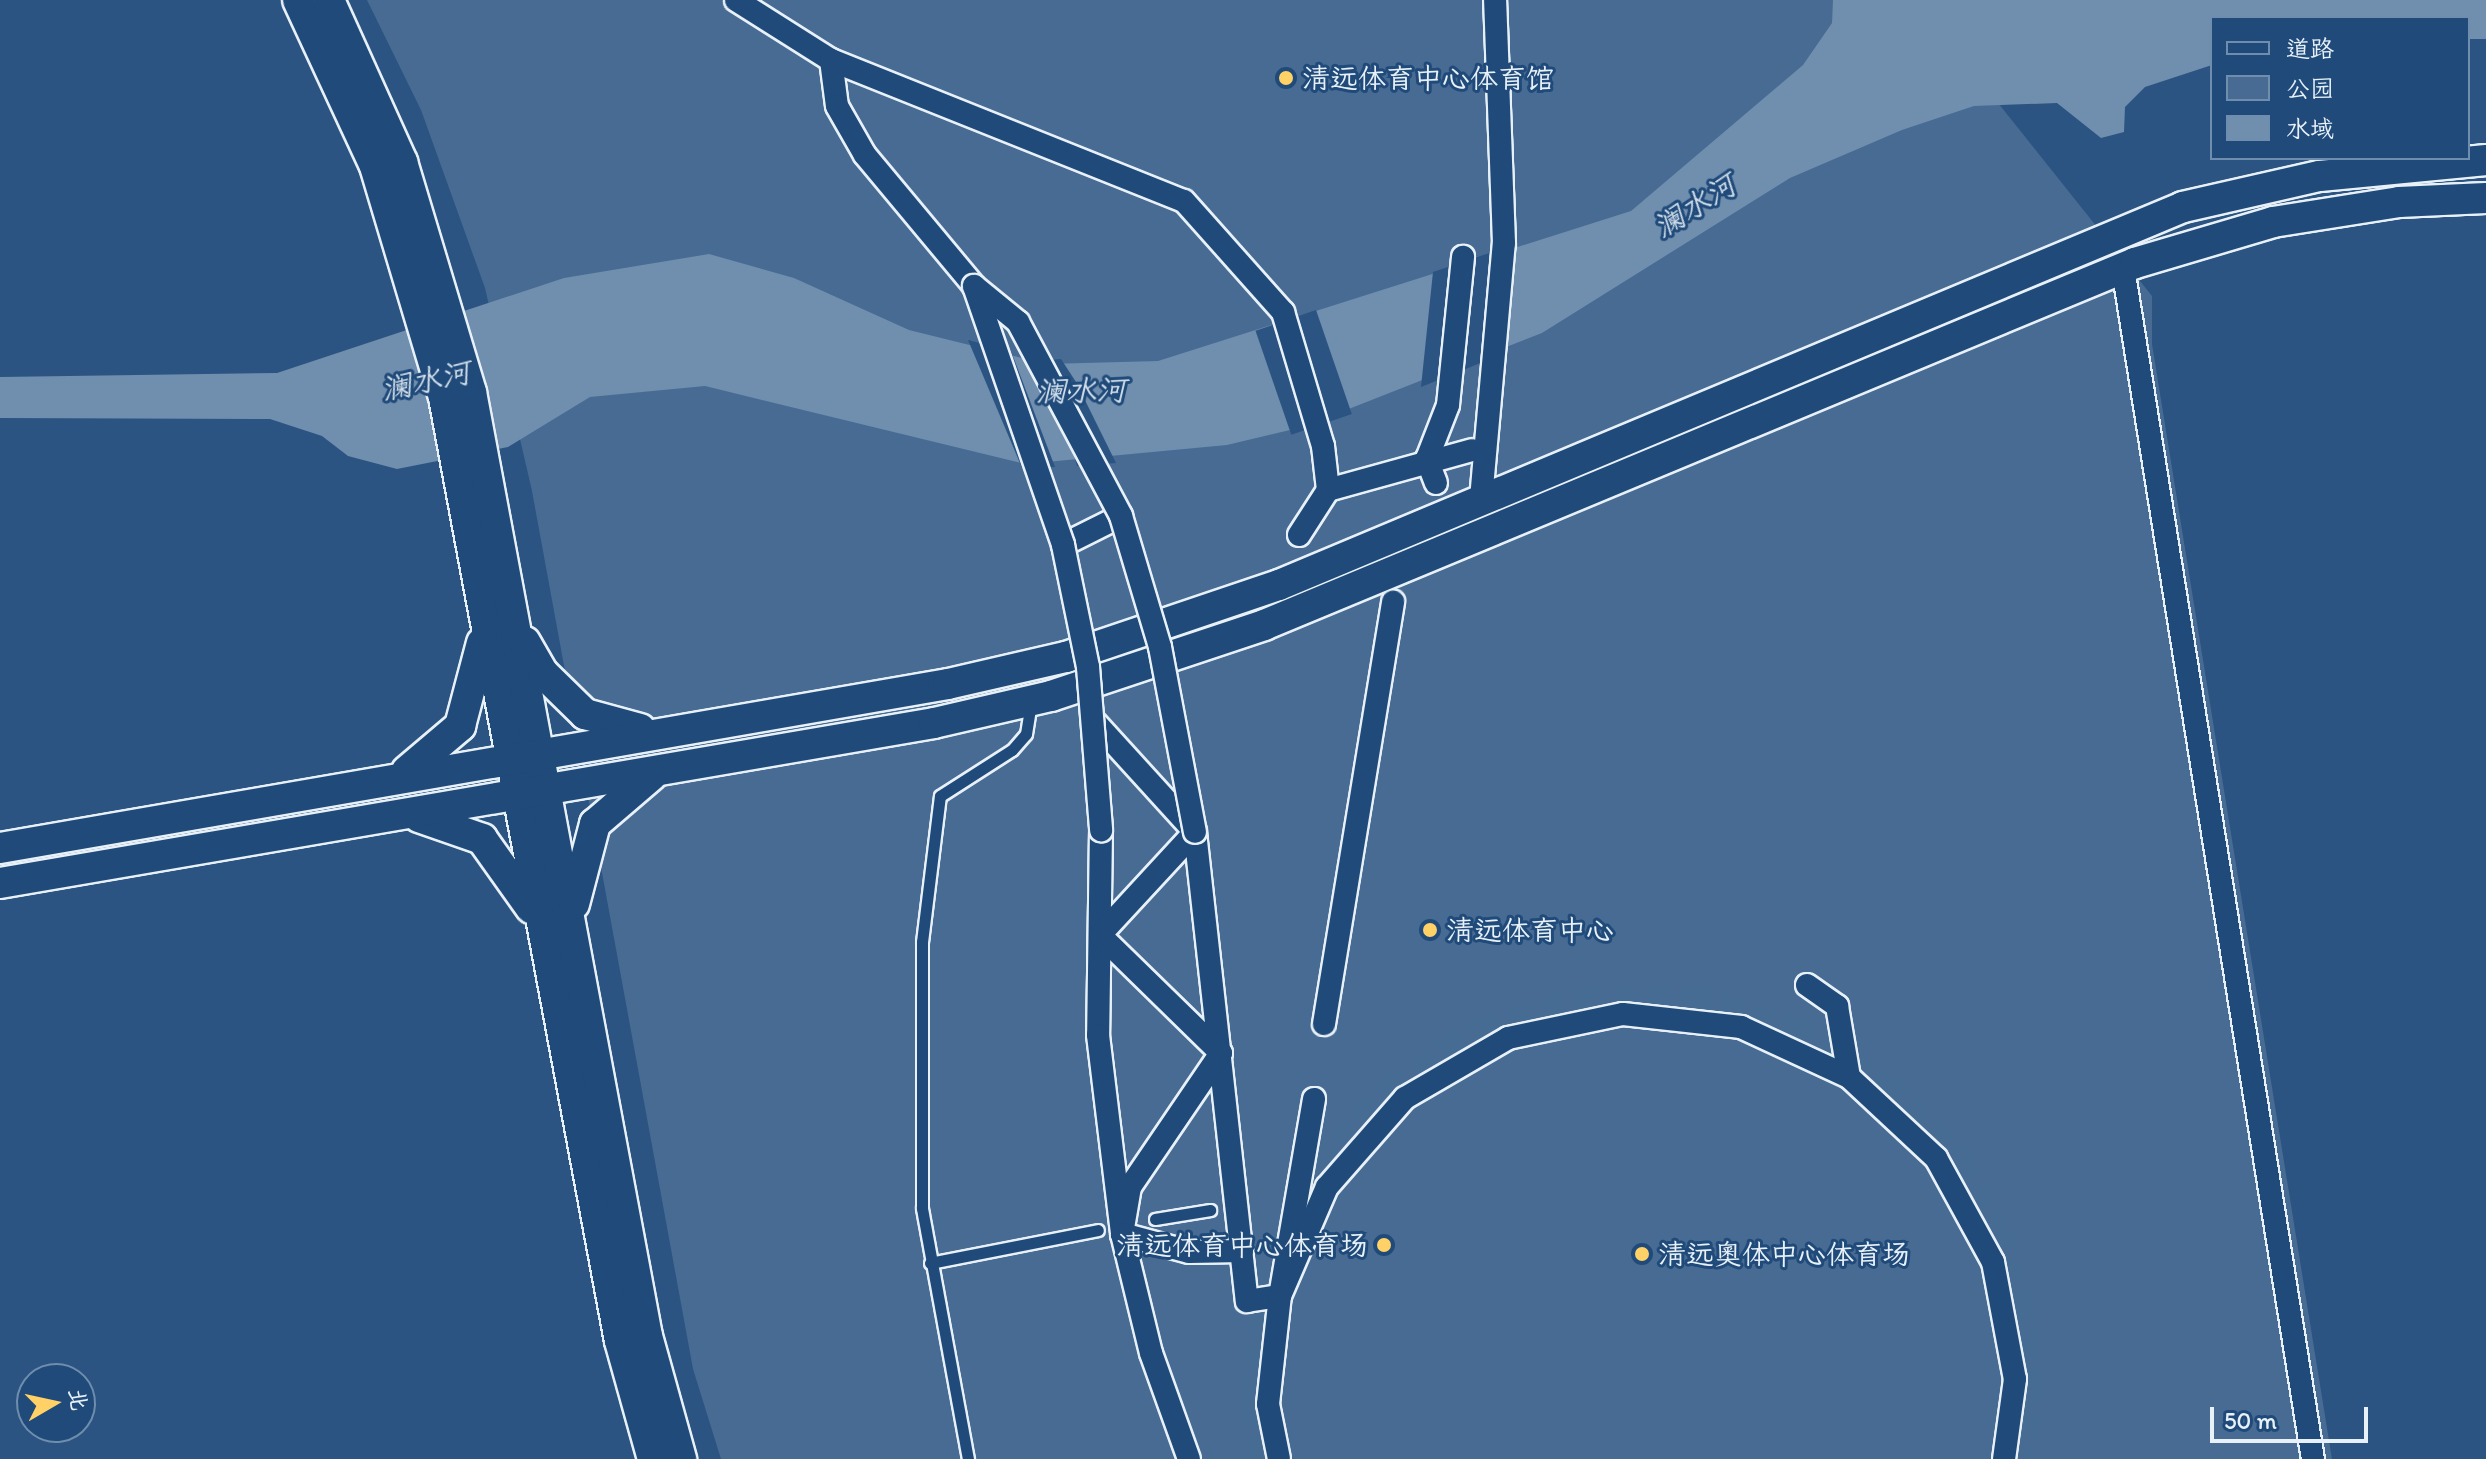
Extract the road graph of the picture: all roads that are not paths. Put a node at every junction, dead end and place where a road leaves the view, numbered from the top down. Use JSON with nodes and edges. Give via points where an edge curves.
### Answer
{"nodes":[{"id":1,"x":298,"y":0,"type":"edge"},
{"id":2,"x":329,"y":0,"type":"edge"},
{"id":3,"x":736,"y":0,"type":"edge"},
{"id":4,"x":1495,"y":0,"type":"edge"},
{"id":5,"x":831,"y":60,"type":"junction"},
{"id":6,"x":2486,"y":160,"type":"edge"},
{"id":7,"x":2486,"y":198,"type":"edge"},
{"id":8,"x":1463,"y":257,"type":"dead end"},
{"id":9,"x":2123,"y":268,"type":"junction"},
{"id":10,"x":974,"y":286,"type":"junction"},
{"id":11,"x":437,"y":312,"type":"junction"},
{"id":12,"x":1472,"y":450,"type":"dead end"},
{"id":13,"x":1427,"y":459,"type":"junction"},
{"id":14,"x":472,"y":466,"type":"junction"},
{"id":15,"x":1436,"y":483,"type":"dead end"},
{"id":16,"x":1328,"y":490,"type":"junction"},
{"id":17,"x":1481,"y":499,"type":"junction"},
{"id":18,"x":1121,"y":516,"type":"junction"},
{"id":19,"x":1299,"y":535,"type":"dead end"},
{"id":20,"x":1063,"y":545,"type":"junction"},
{"id":21,"x":1393,"y":602,"type":"dead end"},
{"id":22,"x":483,"y":605,"type":"junction"},
{"id":23,"x":514,"y":624,"type":"junction"},
{"id":24,"x":1032,"y":701,"type":"junction"},
{"id":25,"x":1094,"y":721,"type":"junction"},
{"id":26,"x":674,"y":730,"type":"junction"},
{"id":27,"x":524,"y":756,"type":"junction"},
{"id":28,"x":662,"y":769,"type":"junction"},
{"id":29,"x":397,"y":777,"type":"junction"},
{"id":30,"x":531,"y":792,"type":"junction"},
{"id":31,"x":397,"y":814,"type":"junction"},
{"id":32,"x":1195,"y":832,"type":"junction"},
{"id":33,"x":0,"y":848,"type":"edge"},
{"id":34,"x":0,"y":883,"type":"edge"},
{"id":35,"x":557,"y":932,"type":"junction"},
{"id":36,"x":1100,"y":935,"type":"junction"},
{"id":37,"x":1807,"y":985,"type":"dead end"},
{"id":38,"x":1324,"y":1024,"type":"dead end"},
{"id":39,"x":1221,"y":1053,"type":"junction"},
{"id":40,"x":1849,"y":1077,"type":"junction"},
{"id":41,"x":1314,"y":1099,"type":"dead end"},
{"id":42,"x":1210,"y":1210,"type":"dead end"},
{"id":43,"x":1155,"y":1219,"type":"dead end"},
{"id":44,"x":1098,"y":1230,"type":"dead end"},
{"id":45,"x":1122,"y":1234,"type":"junction"},
{"id":46,"x":1242,"y":1251,"type":"junction"},
{"id":47,"x":930,"y":1263,"type":"junction"},
{"id":48,"x":1280,"y":1296,"type":"junction"},
{"id":49,"x":653,"y":1459,"type":"edge"},
{"id":50,"x":681,"y":1459,"type":"edge"},
{"id":51,"x":968,"y":1459,"type":"edge"},
{"id":52,"x":1189,"y":1459,"type":"edge"},
{"id":53,"x":1279,"y":1459,"type":"edge"},
{"id":54,"x":2004,"y":1459,"type":"edge"},
{"id":55,"x":2313,"y":1459,"type":"edge"}],
"edges":[{"from":1,"to":11,"type":"street"},
{"from":2,"to":11,"type":"street","via":[[396,147]]},
{"from":3,"to":5,"type":"street"},
{"from":4,"to":17,"type":"street","via":[[1504,243]]},
{"from":5,"to":10,"type":"street","via":[[837,106],[865,155]]},
{"from":5,"to":16,"type":"street","via":[[1184,201],[1283,312],[1323,446]]},
{"from":6,"to":17,"type":"street","via":[[2320,176],[2183,207]]},
{"from":7,"to":9,"type":"street","via":[[2399,202],[2273,222]]},
{"from":8,"to":13,"type":"street","via":[[1448,405]]},
{"from":9,"to":24,"type":"street","via":[[1264,625]]},
{"from":9,"to":55,"type":"street"},
{"from":10,"to":18,"type":"street","bridge":true,"via":[[1018,322]]},
{"from":10,"to":20,"type":"street","bridge":true},
{"from":11,"to":14,"type":"street"},
{"from":12,"to":13,"type":"street"},
{"from":13,"to":15,"type":"street"},
{"from":13,"to":16,"type":"street"},
{"from":14,"to":22,"type":"street"},
{"from":14,"to":23,"type":"street"},
{"from":16,"to":19,"type":"street"},
{"from":17,"to":26,"type":"street","via":[[1181,623],[1066,657]]},
{"from":18,"to":20,"type":"street"},
{"from":18,"to":32,"type":"street","bridge":true,"via":[[1160,647]]},
{"from":20,"to":25,"type":"street","bridge":true},
{"from":21,"to":38,"type":"street"},
{"from":22,"to":27,"type":"street"},
{"from":22,"to":29,"type":"street","via":[[477,679],[460,726]]},
{"from":23,"to":26,"type":"street","via":[[543,673],[585,714],[626,728]]},
{"from":23,"to":27,"type":"street"},
{"from":24,"to":28,"type":"street"},
{"from":24,"to":47,"type":"lane","via":[[1026,734],[951,785],[933,819],[918,1049]]},
{"from":25,"to":32,"type":"street"},
{"from":25,"to":36,"type":"street","bridge":true},
{"from":26,"to":27,"type":"street"},
{"from":27,"to":29,"type":"street"},
{"from":27,"to":30,"type":"street"},
{"from":28,"to":30,"type":"street"},
{"from":28,"to":35,"type":"street","via":[[621,795],[595,824]]},
{"from":29,"to":33,"type":"street"},
{"from":30,"to":31,"type":"street"},
{"from":30,"to":35,"type":"street"},
{"from":31,"to":34,"type":"street"},
{"from":31,"to":35,"type":"street","via":[[443,821],[482,839]]},
{"from":32,"to":36,"type":"street"},
{"from":32,"to":39,"type":"street"},
{"from":35,"to":49,"type":"street","via":[[620,1341]]},
{"from":35,"to":50,"type":"street","via":[[647,1336]]},
{"from":36,"to":39,"type":"street"},
{"from":36,"to":45,"type":"street","via":[[1098,1035]]},
{"from":37,"to":40,"type":"street","via":[[1837,1006]]},
{"from":39,"to":45,"type":"street","via":[[1130,1187]]},
{"from":39,"to":46,"type":"street"},
{"from":40,"to":48,"type":"street","via":[[1741,1027],[1623,1014],[1508,1038],[1405,1098],[1366,1142],[1327,1187]]},
{"from":40,"to":54,"type":"street","via":[[1936,1158],[1993,1262],[2015,1379]]},
{"from":41,"to":48,"type":"street"},
{"from":42,"to":43,"type":"lane"},
{"from":44,"to":47,"type":"lane"},
{"from":45,"to":46,"type":"street","via":[[1189,1252]]},
{"from":45,"to":52,"type":"street","via":[[1151,1353]]},
{"from":46,"to":48,"type":"street","via":[[1247,1301]]},
{"from":47,"to":51,"type":"lane"},
{"from":48,"to":53,"type":"street","via":[[1268,1404]]}]}
